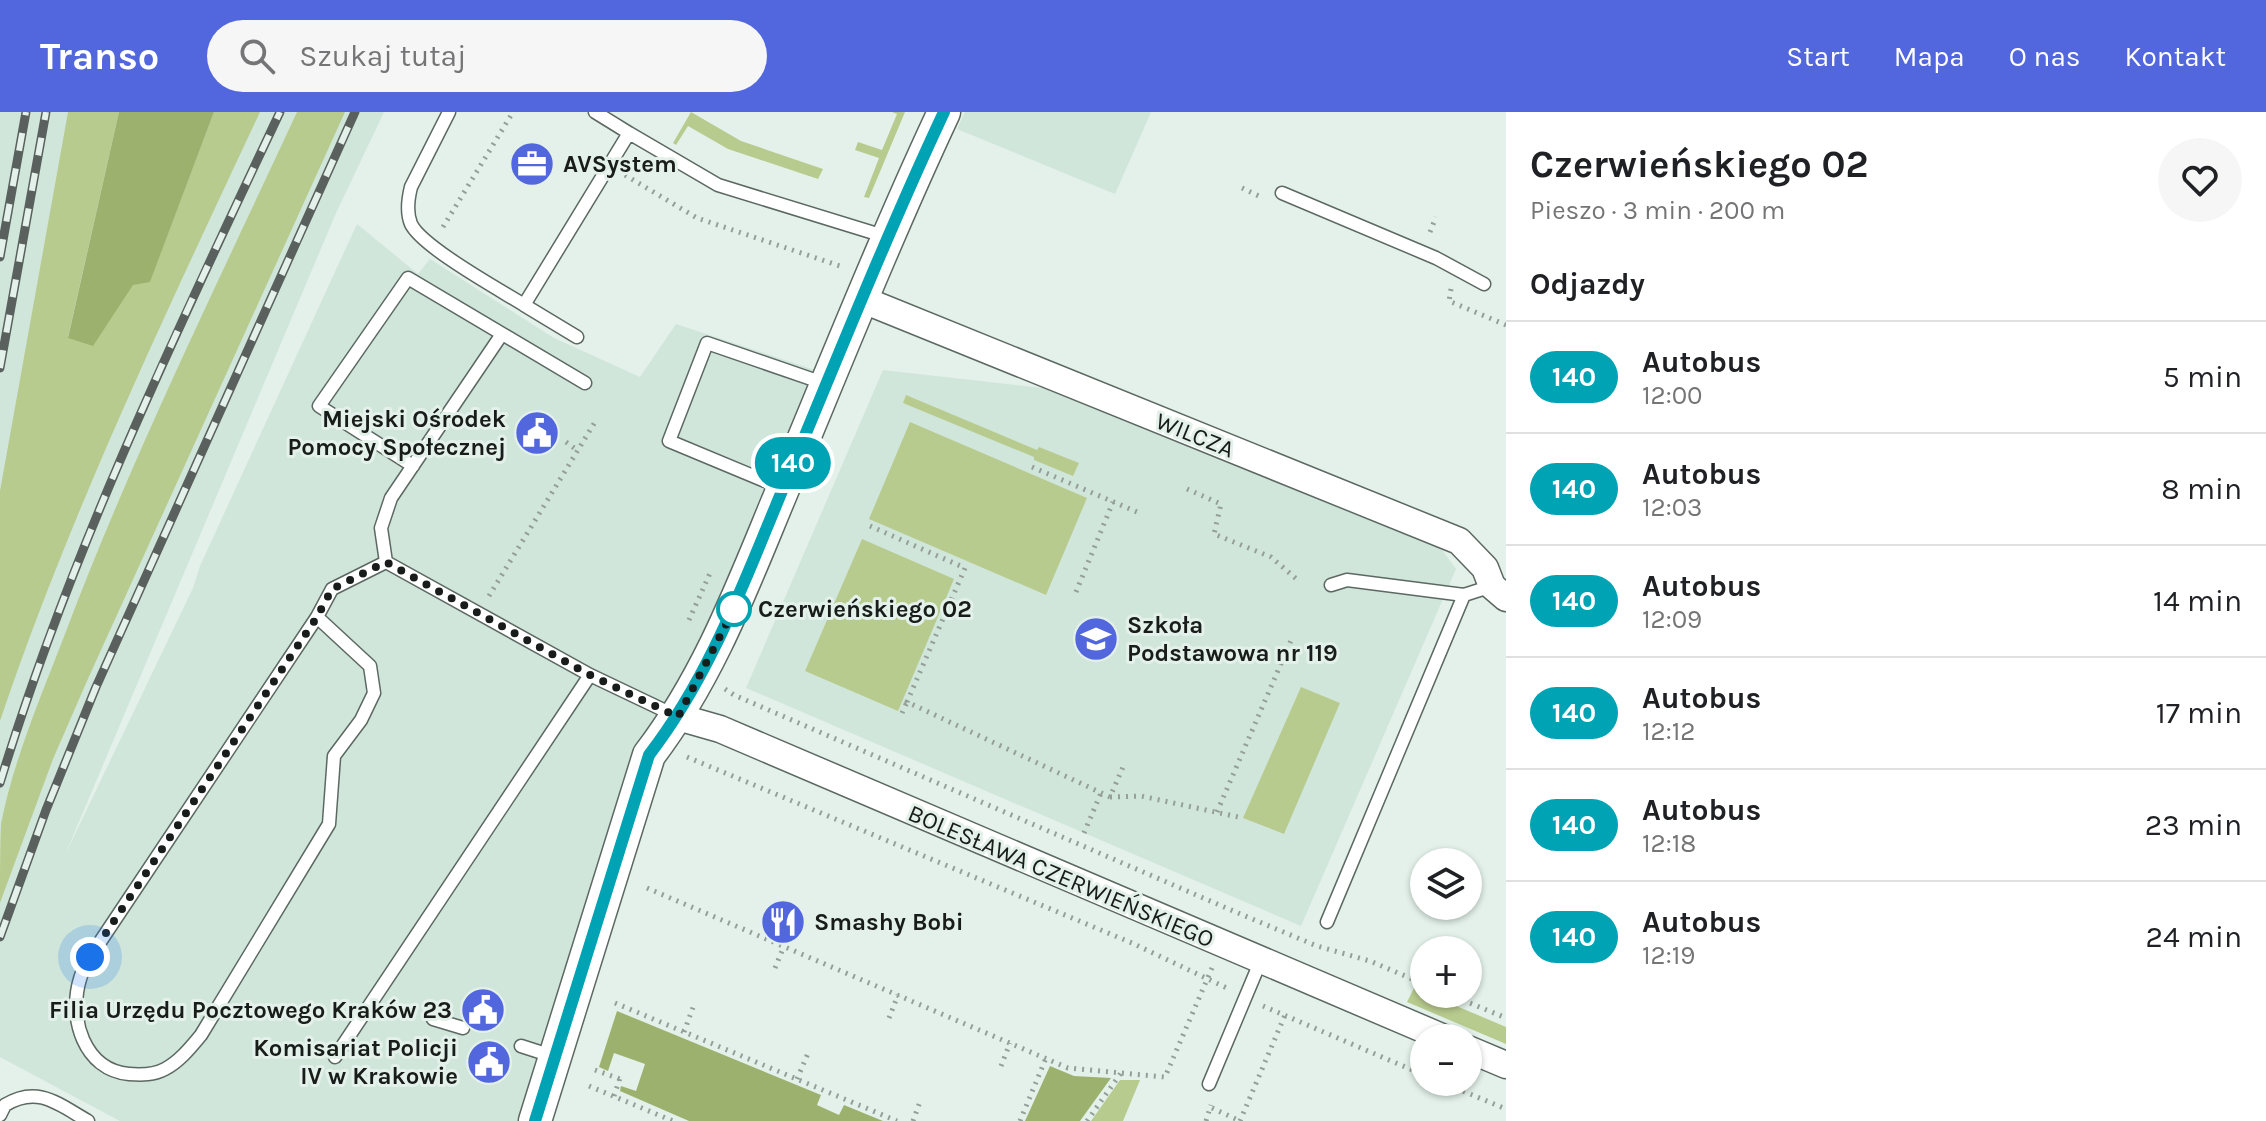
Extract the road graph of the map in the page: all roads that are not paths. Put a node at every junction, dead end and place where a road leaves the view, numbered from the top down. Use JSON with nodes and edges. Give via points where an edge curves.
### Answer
{"nodes":[{"id":1,"x":449,"y":112,"type":"edge"},
{"id":2,"x":595,"y":112,"type":"edge"},
{"id":3,"x":944,"y":112,"type":"edge"},
{"id":4,"x":629,"y":133,"type":"junction"},
{"id":5,"x":1282,"y":193,"type":"dead end"},
{"id":6,"x":887,"y":237,"type":"junction"},
{"id":7,"x":1484,"y":284,"type":"dead end"},
{"id":8,"x":856,"y":285,"type":"junction"},
{"id":9,"x":524,"y":305,"type":"junction"},
{"id":10,"x":502,"y":334,"type":"junction"},
{"id":11,"x":577,"y":337,"type":"dead end"},
{"id":12,"x":585,"y":383,"type":"dead end"},
{"id":13,"x":826,"y":384,"type":"junction"},
{"id":14,"x":413,"y":466,"type":"junction"},
{"id":15,"x":783,"y":488,"type":"junction"},
{"id":16,"x":386,"y":562,"type":"junction"},
{"id":17,"x":1331,"y":585,"type":"dead end"},
{"id":18,"x":1499,"y":592,"type":"edge"},
{"id":19,"x":1464,"y":595,"type":"junction"},
{"id":20,"x":317,"y":617,"type":"junction"},
{"id":21,"x":590,"y":675,"type":"junction"},
{"id":22,"x":678,"y":717,"type":"junction"},
{"id":23,"x":1327,"y":922,"type":"dead end"},
{"id":24,"x":1261,"y":960,"type":"junction"},
{"id":25,"x":433,"y":1019,"type":"dead end"},
{"id":26,"x":1411,"y":1024,"type":"edge"},
{"id":27,"x":463,"y":1028,"type":"dead end"},
{"id":28,"x":521,"y":1046,"type":"dead end"},
{"id":29,"x":1482,"y":1055,"type":"edge"},
{"id":30,"x":335,"y":1057,"type":"dead end"},
{"id":31,"x":556,"y":1057,"type":"junction"},
{"id":32,"x":1506,"y":1065,"type":"edge"},
{"id":33,"x":1209,"y":1084,"type":"dead end"},
{"id":34,"x":0,"y":1115,"type":"edge"},
{"id":35,"x":88,"y":1121,"type":"edge"},
{"id":36,"x":535,"y":1121,"type":"edge"}],
"edges":[{"from":1,"to":9,"type":"lane","via":[[408,198],[410,222],[432,245]]},
{"from":2,"to":4,"type":"lane"},
{"from":3,"to":6,"type":"street"},
{"from":4,"to":6,"type":"lane","via":[[718,185]]},
{"from":4,"to":9,"type":"lane"},
{"from":5,"to":7,"type":"lane"},
{"from":6,"to":8,"type":"street"},
{"from":8,"to":13,"type":"street"},
{"from":8,"to":18,"type":"street","name":"WILCZA","via":[[1459,541]]},
{"from":9,"to":11,"type":"lane"},
{"from":10,"to":12,"type":"lane"},
{"from":10,"to":14,"type":"lane"},
{"from":10,"to":14,"type":"lane","via":[[408,278],[319,406]]},
{"from":13,"to":15,"type":"street"},
{"from":13,"to":15,"type":"lane","via":[[707,343],[669,441]]},
{"from":14,"to":16,"type":"lane","via":[[391,498],[381,528]]},
{"from":15,"to":22,"type":"street","via":[[734,609]]},
{"from":16,"to":20,"type":"lane","via":[[332,589]]},
{"from":16,"to":21,"type":"lane"},
{"from":17,"to":19,"type":"lane","via":[[1347,580]]},
{"from":18,"to":19,"type":"lane"},
{"from":19,"to":23,"type":"lane"},
{"from":20,"to":20,"type":"lane","via":[[79,980],[81,1037],[95,1061],[119,1073],[145,1076],[166,1069],[186,1053],[329,824],[334,756],[374,693],[370,666]]},
{"from":21,"to":22,"type":"lane"},
{"from":21,"to":30,"type":"lane"},
{"from":22,"to":24,"type":"street","name":"BOLESŁAWA CZERWIEŃSKIEGO","via":[[720,729]]},
{"from":22,"to":31,"type":"street","via":[[649,755]]},
{"from":24,"to":26,"type":"street","name":"BOLESŁAWA CZERWIEŃSKIEGO"},
{"from":24,"to":33,"type":"lane"},
{"from":25,"to":27,"type":"lane"},
{"from":28,"to":31,"type":"lane"},
{"from":29,"to":32,"type":"street"},
{"from":31,"to":36,"type":"street"},
{"from":34,"to":35,"type":"lane","via":[[5,1105],[29,1095],[44,1096]]}]}
